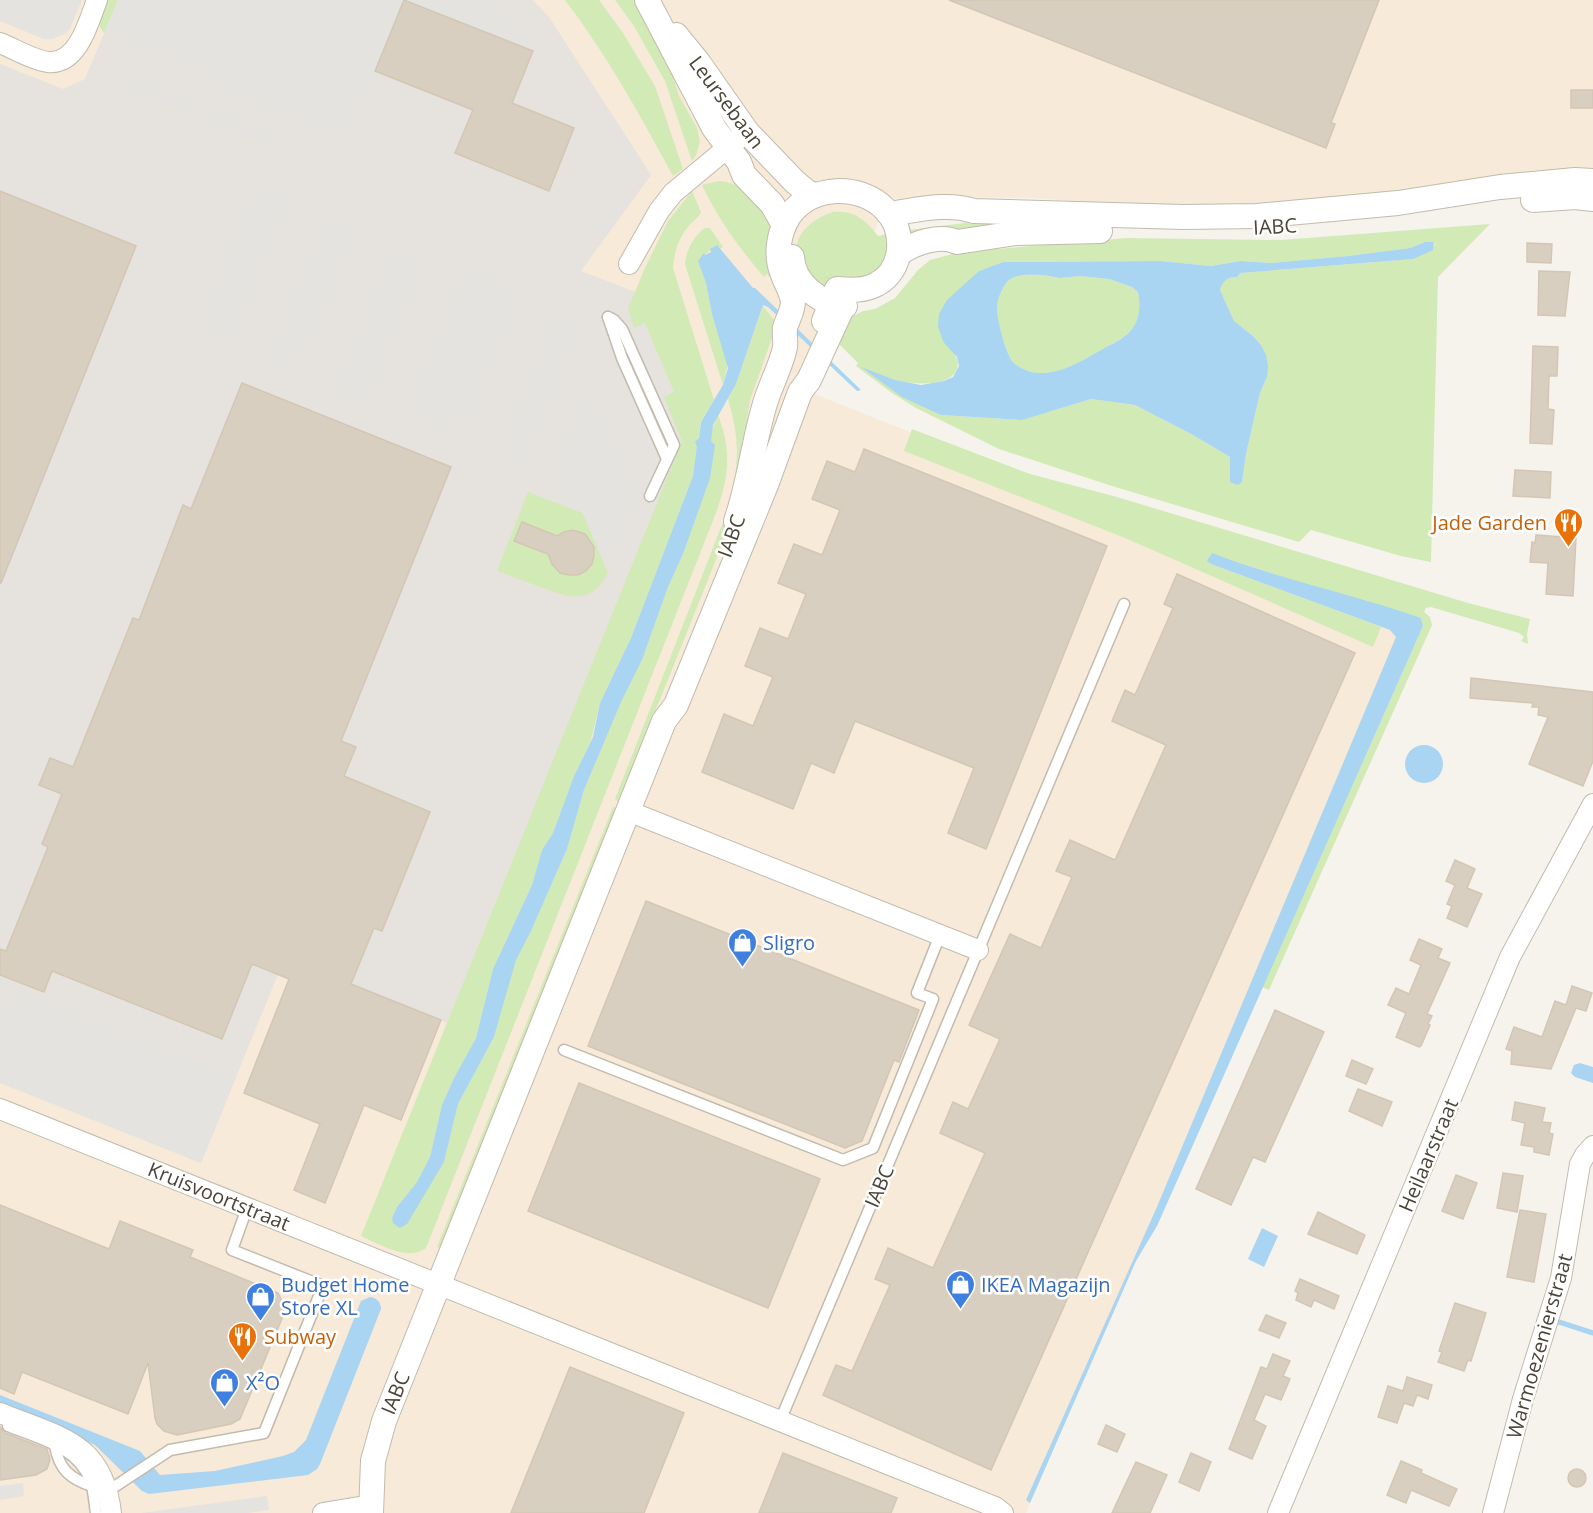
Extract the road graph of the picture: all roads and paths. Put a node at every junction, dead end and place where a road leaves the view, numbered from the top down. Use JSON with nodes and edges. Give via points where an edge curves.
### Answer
{"nodes":[{"id":1,"x":97,"y":0,"type":"edge"},
{"id":2,"x":646,"y":0,"type":"edge"},
{"id":3,"x":0,"y":43,"type":"edge"},
{"id":4,"x":747,"y":132,"type":"junction"},
{"id":5,"x":733,"y":155,"type":"junction"},
{"id":6,"x":1593,"y":181,"type":"edge"},
{"id":7,"x":815,"y":195,"type":"junction"},
{"id":8,"x":1593,"y":199,"type":"edge"},
{"id":9,"x":794,"y":219,"type":"junction"},
{"id":10,"x":893,"y":220,"type":"junction"},
{"id":11,"x":906,"y":257,"type":"junction"},
{"id":12,"x":628,"y":264,"type":"dead end"},
{"id":13,"x":797,"y":297,"type":"junction"},
{"id":14,"x":837,"y":305,"type":"junction"},
{"id":15,"x":608,"y":317,"type":"dead end"},
{"id":16,"x":805,"y":342,"type":"junction"},
{"id":17,"x":651,"y":496,"type":"dead end"},
{"id":18,"x":1124,"y":604,"type":"dead end"},
{"id":19,"x":664,"y":721,"type":"junction"},
{"id":20,"x":1593,"y":804,"type":"edge"},
{"id":21,"x":628,"y":811,"type":"junction"},
{"id":22,"x":940,"y":935,"type":"junction"},
{"id":23,"x":978,"y":950,"type":"junction"},
{"id":24,"x":564,"y":1050,"type":"dead end"},
{"id":25,"x":0,"y":1109,"type":"edge"},
{"id":26,"x":1593,"y":1146,"type":"edge"},
{"id":27,"x":247,"y":1208,"type":"junction"},
{"id":28,"x":438,"y":1285,"type":"junction"},
{"id":29,"x":0,"y":1413,"type":"edge"},
{"id":30,"x":780,"y":1421,"type":"junction"},
{"id":31,"x":0,"y":1423,"type":"edge"},
{"id":32,"x":107,"y":1487,"type":"junction"},
{"id":33,"x":373,"y":1510,"type":"edge"},
{"id":34,"x":96,"y":1513,"type":"edge"},
{"id":35,"x":111,"y":1513,"type":"edge"},
{"id":36,"x":323,"y":1513,"type":"edge"},
{"id":37,"x":1003,"y":1513,"type":"edge"},
{"id":38,"x":1278,"y":1513,"type":"edge"},
{"id":39,"x":1493,"y":1513,"type":"edge"}],
"edges":[{"from":1,"to":3,"type":"street","via":[[79,42],[63,59],[41,60]]},
{"from":2,"to":4,"type":"street","name":"Leursebaan","via":[[698,62]]},
{"from":2,"to":5,"type":"street","name":"Leursebaan","via":[[701,106]]},
{"from":4,"to":5,"type":"street"},
{"from":4,"to":7,"type":"street","name":"Leursebaan","via":[[795,182]]},
{"from":5,"to":9,"type":"street","name":"Leursebaan","via":[[751,168]]},
{"from":5,"to":12,"type":"street","via":[[673,193]]},
{"from":6,"to":10,"type":"street","name":"IABC","via":[[1500,187],[1398,203],[1257,216],[974,211],[959,206],[930,208]]},
{"from":7,"to":9,"type":"street","via":[[804,201]]},
{"from":7,"to":10,"type":"street","via":[[833,190],[871,198]]},
{"from":8,"to":11,"type":"street","name":"IABC","via":[[1510,201],[1291,226],[1051,231],[957,242],[949,238],[907,247]]},
{"from":9,"to":10,"type":"street","via":[[830,205],[844,205],[868,214],[882,228]]},
{"from":9,"to":13,"type":"street","via":[[792,260]]},
{"from":10,"to":11,"type":"street"},
{"from":11,"to":14,"type":"street","via":[[877,284],[858,290],[837,289]]},
{"from":13,"to":14,"type":"street"},
{"from":13,"to":16,"type":"street","name":"IABC"},
{"from":14,"to":16,"type":"street","name":"IABC"},
{"from":15,"to":17,"type":"lane","via":[[622,329],[674,445]]},
{"from":16,"to":19,"type":"street","name":"IABC","via":[[800,392],[766,485],[676,705]]},
{"from":16,"to":19,"type":"street","name":"IABC","via":[[763,408],[744,498],[667,703]]},
{"from":18,"to":23,"type":"lane","name":"IABC"},
{"from":19,"to":21,"type":"street","name":"IABC"},
{"from":20,"to":38,"type":"street","name":"Heilaarstraat","via":[[1510,957]]},
{"from":21,"to":22,"type":"street"},
{"from":21,"to":28,"type":"street","name":"IABC"},
{"from":22,"to":23,"type":"street"},
{"from":22,"to":24,"type":"lane","via":[[917,993],[933,999],[873,1148],[843,1160]]},
{"from":23,"to":30,"type":"lane","name":"IABC"},
{"from":25,"to":27,"type":"street","name":"Kruisvoortstraat"},
{"from":26,"to":39,"type":"street","name":"Warmoezenierstraat","via":[[1580,1164],[1561,1278]]},
{"from":27,"to":28,"type":"street","name":"Kruisvoortstraat"},
{"from":27,"to":32,"type":"lane","via":[[232,1250],[323,1286],[264,1433],[170,1450]]},
{"from":28,"to":30,"type":"street"},
{"from":28,"to":33,"type":"street","name":"IABC","via":[[377,1440]]},
{"from":29,"to":32,"type":"street","via":[[74,1444],[90,1456]]},
{"from":30,"to":37,"type":"street"},
{"from":31,"to":32,"type":"lane","via":[[68,1452]]},
{"from":32,"to":34,"type":"lane"},
{"from":32,"to":35,"type":"street"},
{"from":33,"to":36,"type":"street"}]}
